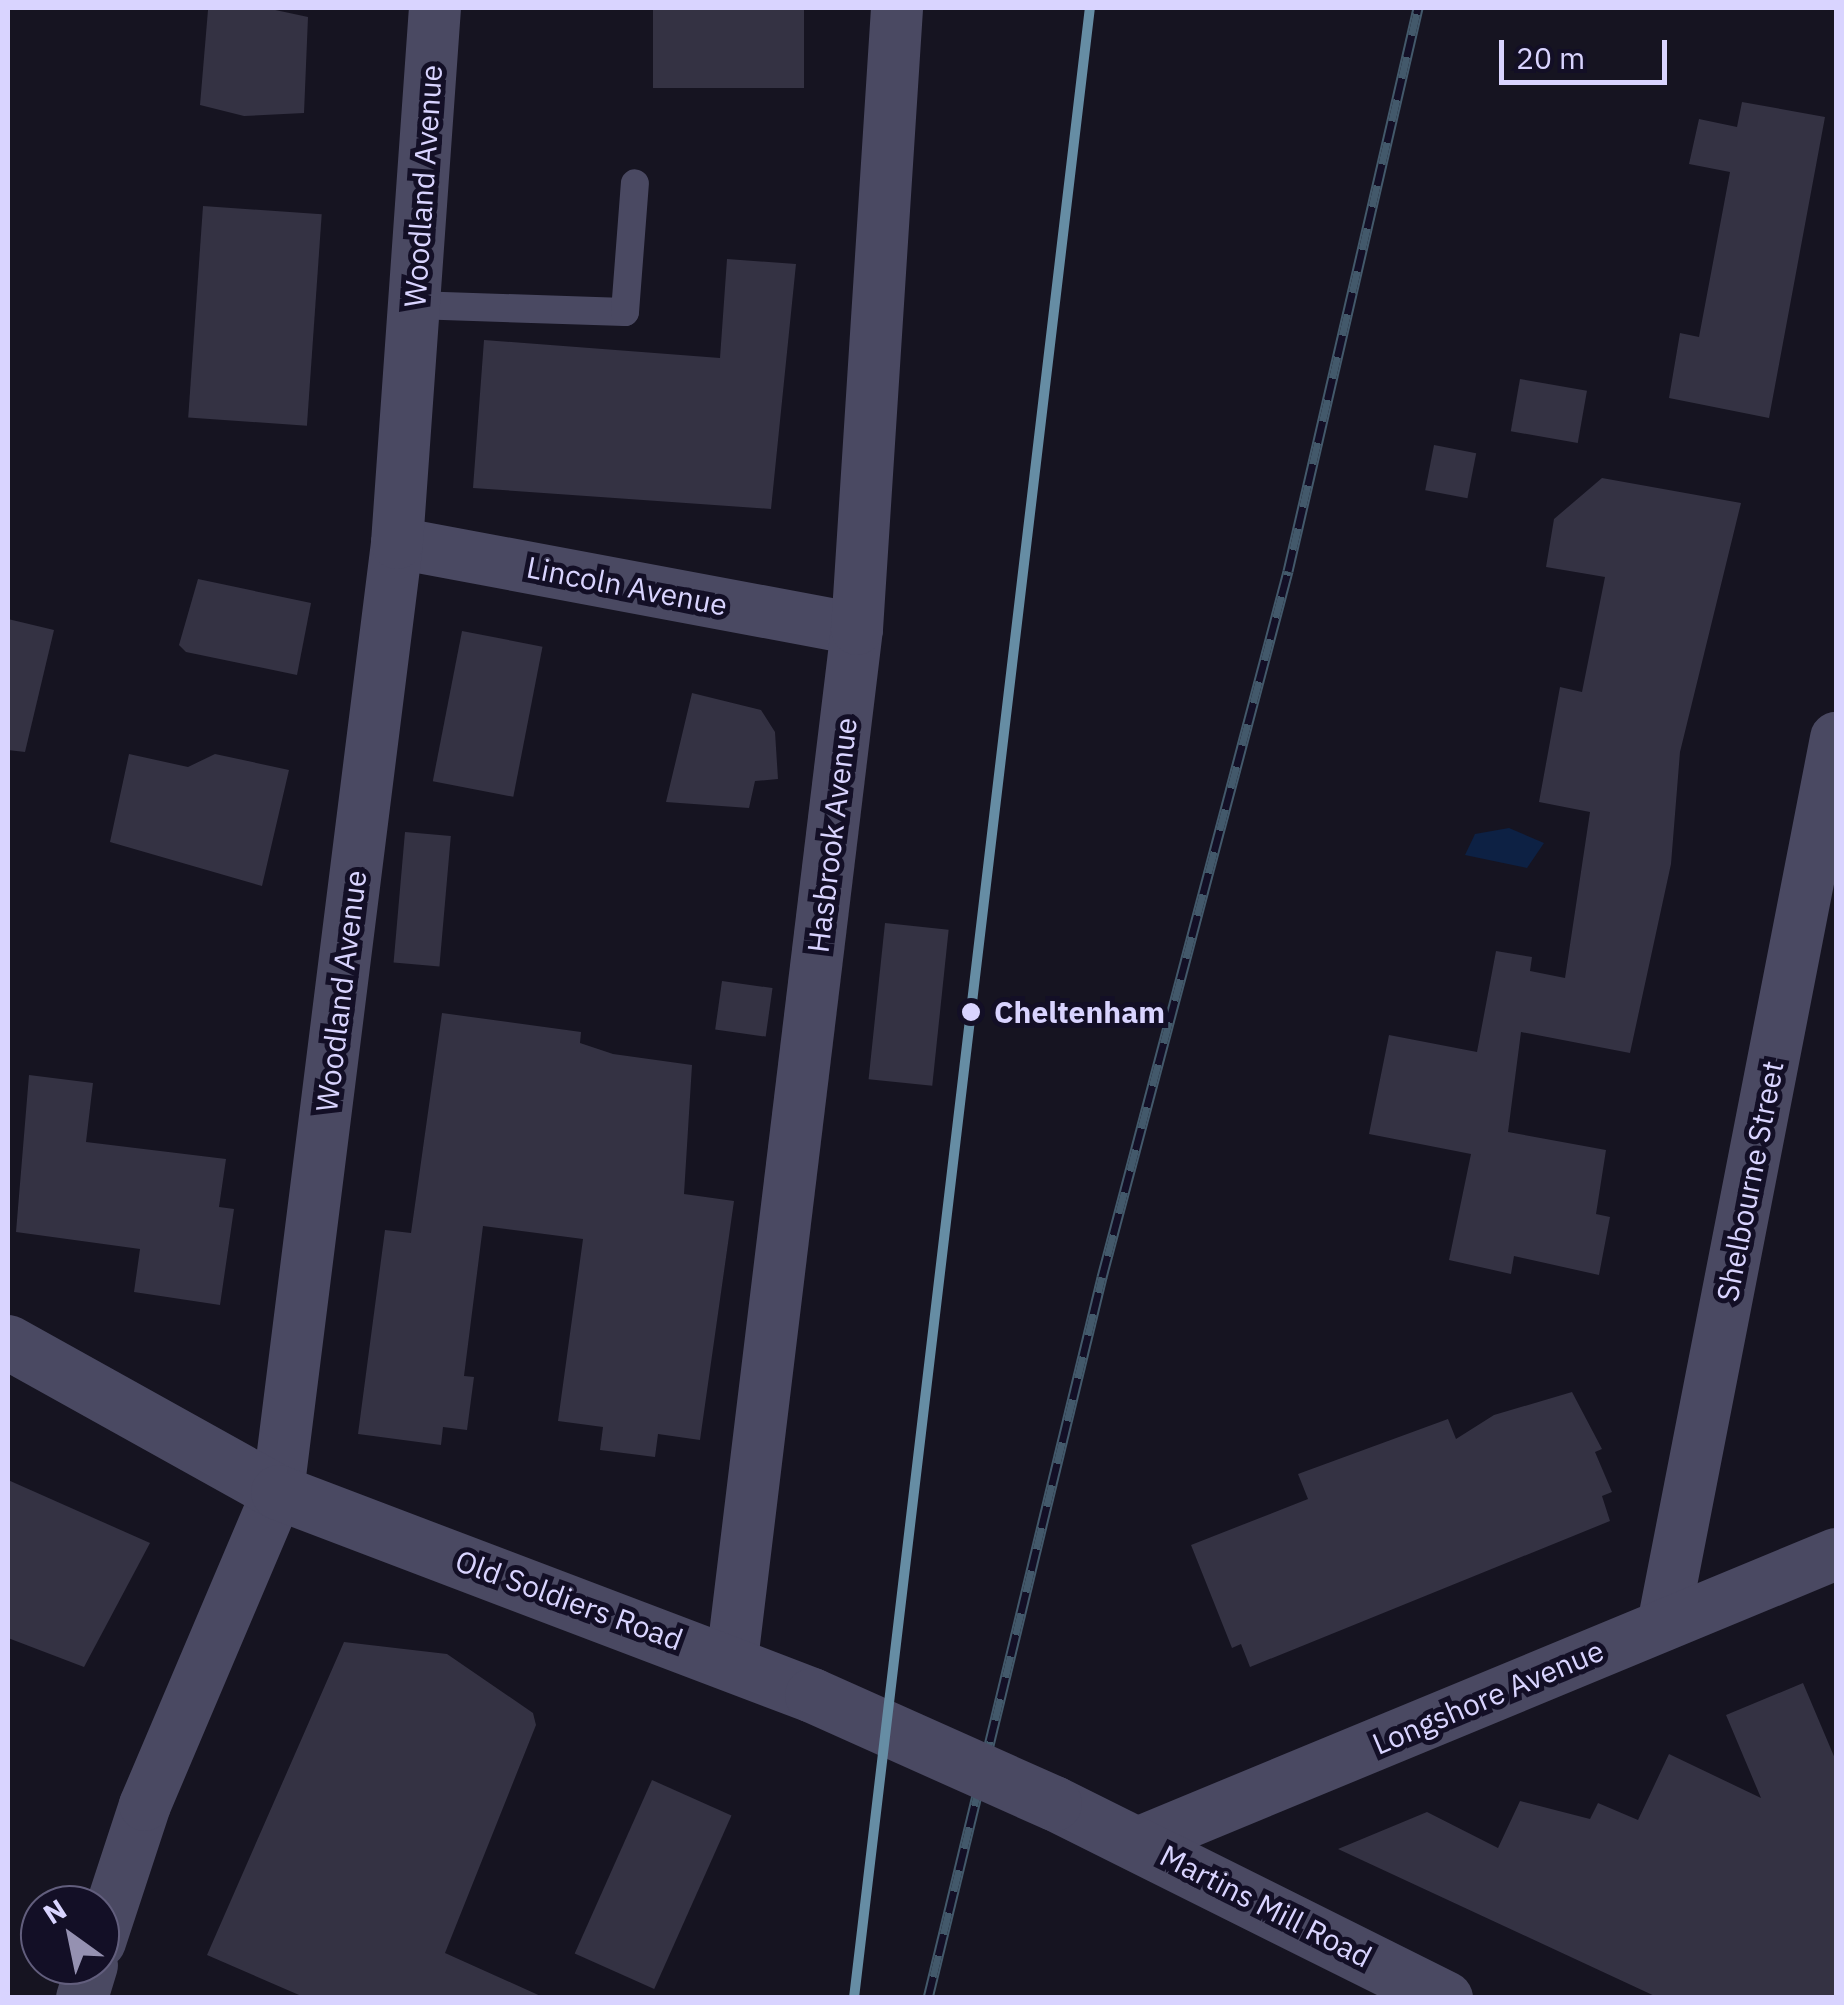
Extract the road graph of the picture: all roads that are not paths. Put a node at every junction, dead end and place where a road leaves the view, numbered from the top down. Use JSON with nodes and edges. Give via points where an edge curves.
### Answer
{"nodes":[{"id":1,"x":435,"y":8,"type":"edge"},
{"id":2,"x":897,"y":8,"type":"edge"},
{"id":3,"x":635,"y":183,"type":"dead end"},
{"id":4,"x":414,"y":306,"type":"junction"},
{"id":5,"x":397,"y":542,"type":"junction"},
{"id":6,"x":857,"y":629,"type":"junction"},
{"id":7,"x":1836,"y":738,"type":"edge"},
{"id":8,"x":8,"y":1342,"type":"edge"},
{"id":9,"x":278,"y":1492,"type":"junction"},
{"id":10,"x":1836,"y":1554,"type":"edge"},
{"id":11,"x":1663,"y":1625,"type":"junction"},
{"id":12,"x":732,"y":1660,"type":"junction"},
{"id":13,"x":1140,"y":1842,"type":"junction"},
{"id":14,"x":119,"y":1885,"type":"edge"},
{"id":15,"x":1445,"y":1998,"type":"edge"}],
"edges":[{"from":1,"to":4,"type":"street","name":"Woodland Avenue"},
{"from":2,"to":6,"type":"street","name":"Hasbrook Avenue"},
{"from":3,"to":4,"type":"lane","via":[[624,312]]},
{"from":4,"to":5,"type":"street","name":"Woodland Avenue"},
{"from":5,"to":6,"type":"street","name":"Lincoln Avenue"},
{"from":5,"to":9,"type":"street","name":"Woodland Avenue"},
{"from":6,"to":12,"type":"street","name":"Hasbrook Avenue"},
{"from":7,"to":11,"type":"street","name":"Shelbourne Street"},
{"from":8,"to":9,"type":"street","name":"Old Soldiers Road"},
{"from":9,"to":12,"type":"street","name":"Old Soldiers Road"},
{"from":9,"to":14,"type":"street","name":"Woodland Avenue","via":[[145,1805]]},
{"from":10,"to":11,"type":"street","name":"Longshore Avenue"},
{"from":11,"to":13,"type":"street","name":"Longshore Avenue"},
{"from":12,"to":13,"type":"street","name":"Old Soldiers Road","bridge":true},
{"from":13,"to":15,"type":"street","name":"Martins Mill Road"}]}
